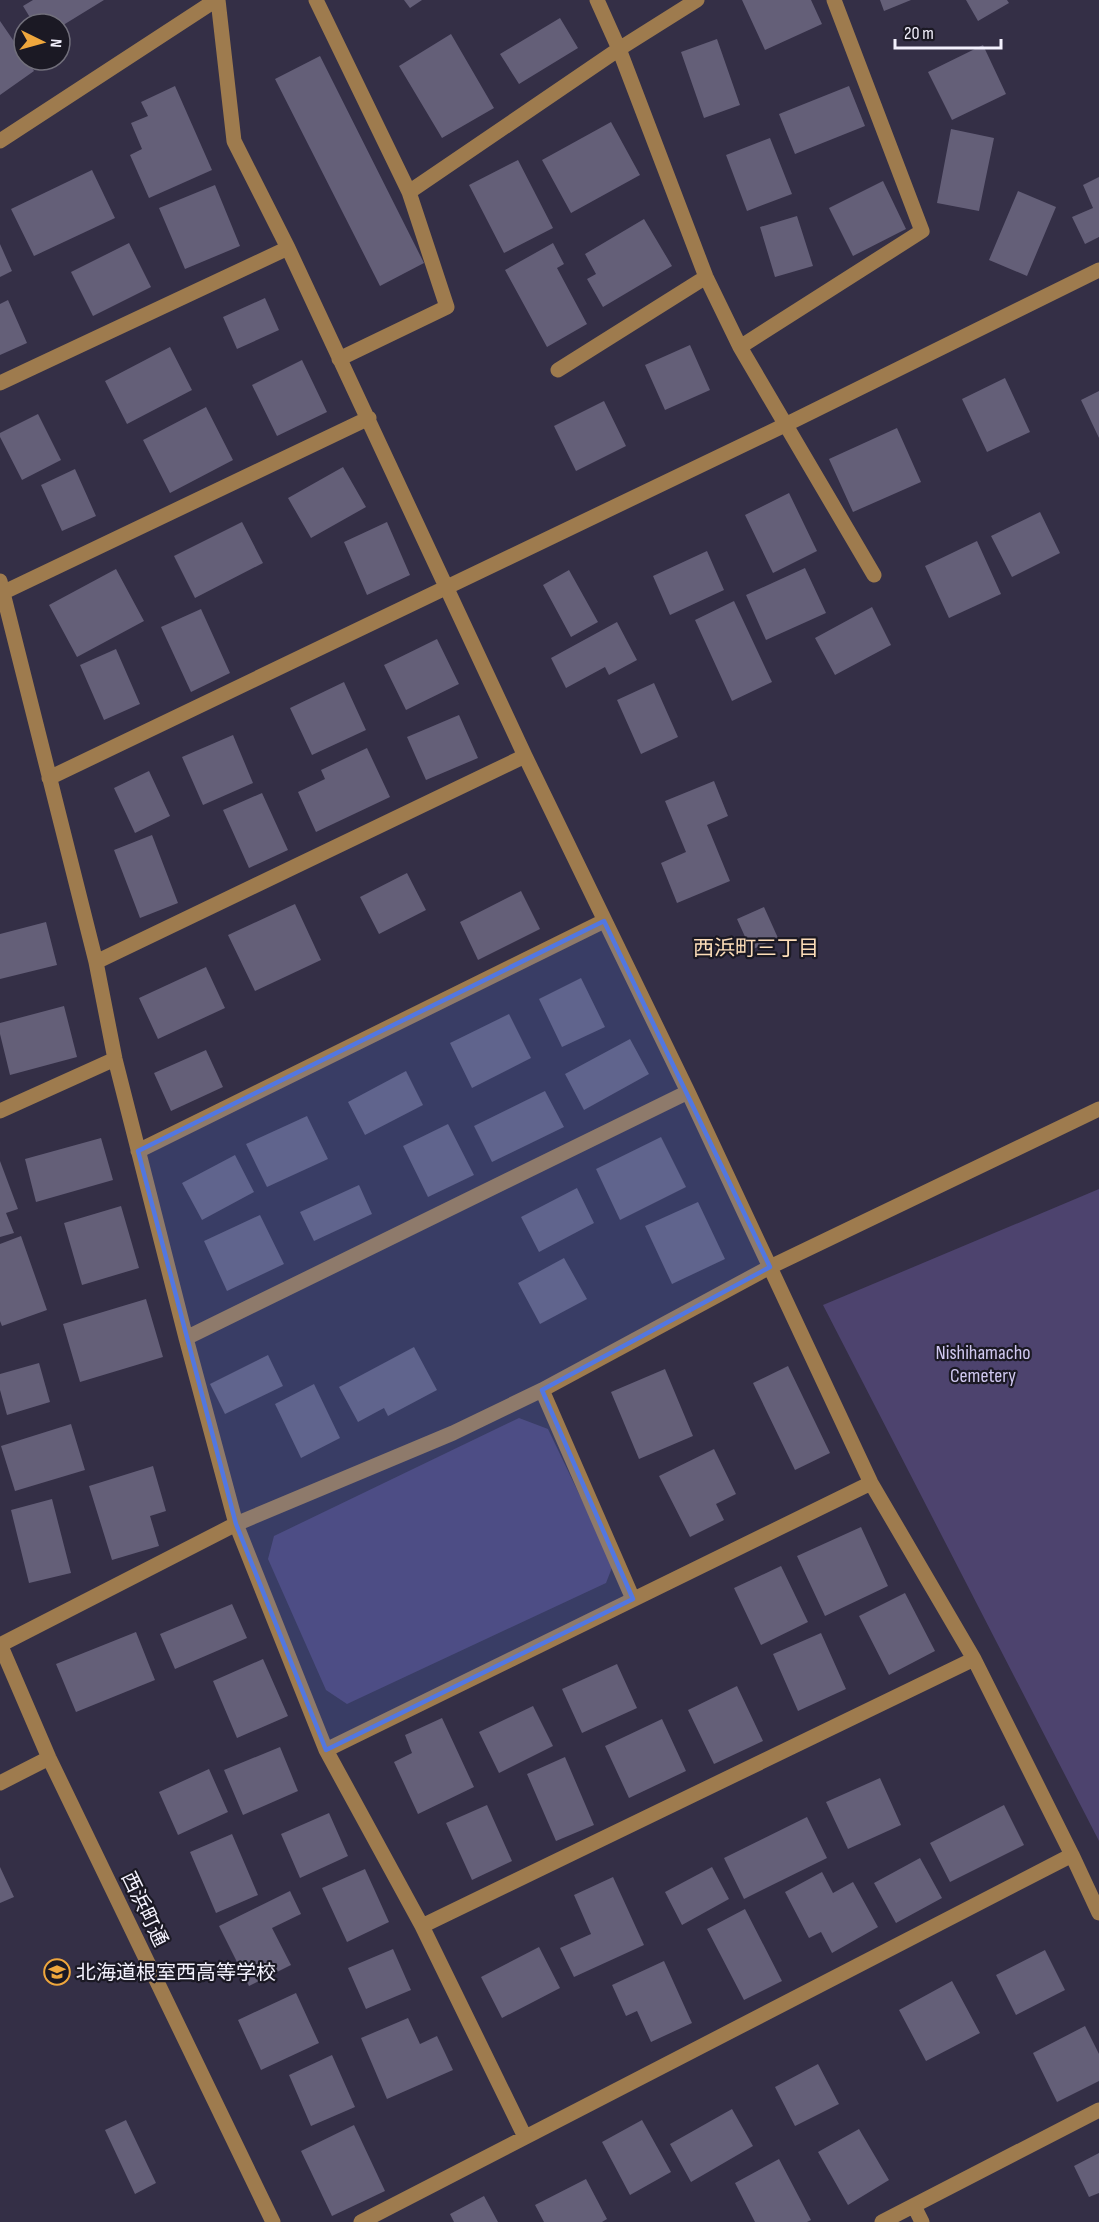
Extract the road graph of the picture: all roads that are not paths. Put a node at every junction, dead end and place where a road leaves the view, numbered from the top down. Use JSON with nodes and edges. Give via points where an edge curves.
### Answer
{"nodes":[{"id":1,"x":217,"y":0,"type":"edge"},
{"id":2,"x":316,"y":0,"type":"edge"},
{"id":3,"x":597,"y":0,"type":"edge"},
{"id":4,"x":697,"y":0,"type":"edge"},
{"id":5,"x":834,"y":0,"type":"edge"},
{"id":6,"x":619,"y":49,"type":"junction"},
{"id":7,"x":0,"y":141,"type":"edge"},
{"id":8,"x":409,"y":192,"type":"junction"},
{"id":9,"x":288,"y":248,"type":"junction"},
{"id":10,"x":1099,"y":270,"type":"edge"},
{"id":11,"x":706,"y":277,"type":"junction"},
{"id":12,"x":740,"y":347,"type":"junction"},
{"id":13,"x":339,"y":359,"type":"junction"},
{"id":14,"x":558,"y":370,"type":"dead end"},
{"id":15,"x":0,"y":383,"type":"edge"},
{"id":16,"x":369,"y":418,"type":"junction"},
{"id":17,"x":787,"y":424,"type":"junction"},
{"id":18,"x":874,"y":575,"type":"dead end"},
{"id":19,"x":1,"y":589,"type":"edge"},
{"id":20,"x":447,"y":589,"type":"junction"},
{"id":21,"x":525,"y":756,"type":"junction"},
{"id":22,"x":49,"y":778,"type":"junction"},
{"id":23,"x":604,"y":921,"type":"junction"},
{"id":24,"x":96,"y":962,"type":"junction"},
{"id":25,"x":115,"y":1059,"type":"junction"},
{"id":26,"x":687,"y":1092,"type":"junction"},
{"id":27,"x":1099,"y":1110,"type":"edge"},
{"id":28,"x":0,"y":1111,"type":"edge"},
{"id":29,"x":138,"y":1151,"type":"junction"},
{"id":30,"x":770,"y":1267,"type":"junction"},
{"id":31,"x":186,"y":1338,"type":"junction"},
{"id":32,"x":542,"y":1390,"type":"junction"},
{"id":33,"x":871,"y":1483,"type":"junction"},
{"id":34,"x":236,"y":1524,"type":"junction"},
{"id":35,"x":633,"y":1599,"type":"junction"},
{"id":36,"x":0,"y":1644,"type":"edge"},
{"id":37,"x":974,"y":1659,"type":"junction"},
{"id":38,"x":326,"y":1750,"type":"junction"},
{"id":39,"x":49,"y":1758,"type":"junction"},
{"id":40,"x":0,"y":1783,"type":"edge"},
{"id":41,"x":1072,"y":1855,"type":"junction"},
{"id":42,"x":1099,"y":1913,"type":"edge"},
{"id":43,"x":422,"y":1926,"type":"junction"},
{"id":44,"x":1099,"y":2110,"type":"edge"},
{"id":45,"x":525,"y":2137,"type":"junction"},
{"id":46,"x":914,"y":2206,"type":"junction"},
{"id":47,"x":273,"y":2222,"type":"edge"},
{"id":48,"x":361,"y":2222,"type":"edge"},
{"id":49,"x":882,"y":2222,"type":"edge"},
{"id":50,"x":922,"y":2222,"type":"edge"}],
"edges":[{"from":1,"to":7,"type":"street"},
{"from":1,"to":9,"type":"street","via":[[234,141]]},
{"from":2,"to":8,"type":"street"},
{"from":3,"to":6,"type":"street"},
{"from":4,"to":6,"type":"street"},
{"from":5,"to":12,"type":"street","via":[[922,231]]},
{"from":6,"to":8,"type":"street"},
{"from":6,"to":11,"type":"street"},
{"from":8,"to":13,"type":"street","via":[[447,307]]},
{"from":9,"to":13,"type":"street"},
{"from":9,"to":15,"type":"street"},
{"from":10,"to":17,"type":"street"},
{"from":11,"to":12,"type":"street"},
{"from":11,"to":14,"type":"street"},
{"from":12,"to":17,"type":"street"},
{"from":13,"to":16,"type":"street"},
{"from":16,"to":19,"type":"street"},
{"from":16,"to":20,"type":"street"},
{"from":17,"to":18,"type":"street"},
{"from":17,"to":20,"type":"street"},
{"from":19,"to":22,"type":"street"},
{"from":20,"to":21,"type":"street"},
{"from":20,"to":22,"type":"street"},
{"from":21,"to":23,"type":"street"},
{"from":21,"to":24,"type":"street"},
{"from":22,"to":24,"type":"street"},
{"from":23,"to":26,"type":"street"},
{"from":23,"to":29,"type":"street"},
{"from":24,"to":25,"type":"street"},
{"from":25,"to":28,"type":"street"},
{"from":25,"to":29,"type":"street"},
{"from":26,"to":30,"type":"street"},
{"from":26,"to":31,"type":"street"},
{"from":27,"to":30,"type":"street"},
{"from":29,"to":31,"type":"street"},
{"from":30,"to":32,"type":"street"},
{"from":30,"to":33,"type":"street"},
{"from":31,"to":34,"type":"street"},
{"from":32,"to":34,"type":"street","via":[[453,1433]]},
{"from":32,"to":35,"type":"street"},
{"from":33,"to":35,"type":"street"},
{"from":33,"to":37,"type":"street"},
{"from":34,"to":36,"type":"street"},
{"from":34,"to":38,"type":"street"},
{"from":35,"to":38,"type":"street"},
{"from":36,"to":39,"type":"street","name":"西浜町通"},
{"from":37,"to":41,"type":"street"},
{"from":37,"to":43,"type":"street"},
{"from":38,"to":43,"type":"street"},
{"from":39,"to":40,"type":"street"},
{"from":39,"to":47,"type":"street","name":"西浜町通"},
{"from":41,"to":42,"type":"street"},
{"from":41,"to":45,"type":"street"},
{"from":43,"to":45,"type":"street"},
{"from":44,"to":46,"type":"street"},
{"from":45,"to":48,"type":"street"},
{"from":46,"to":49,"type":"street"},
{"from":46,"to":50,"type":"street"}]}
